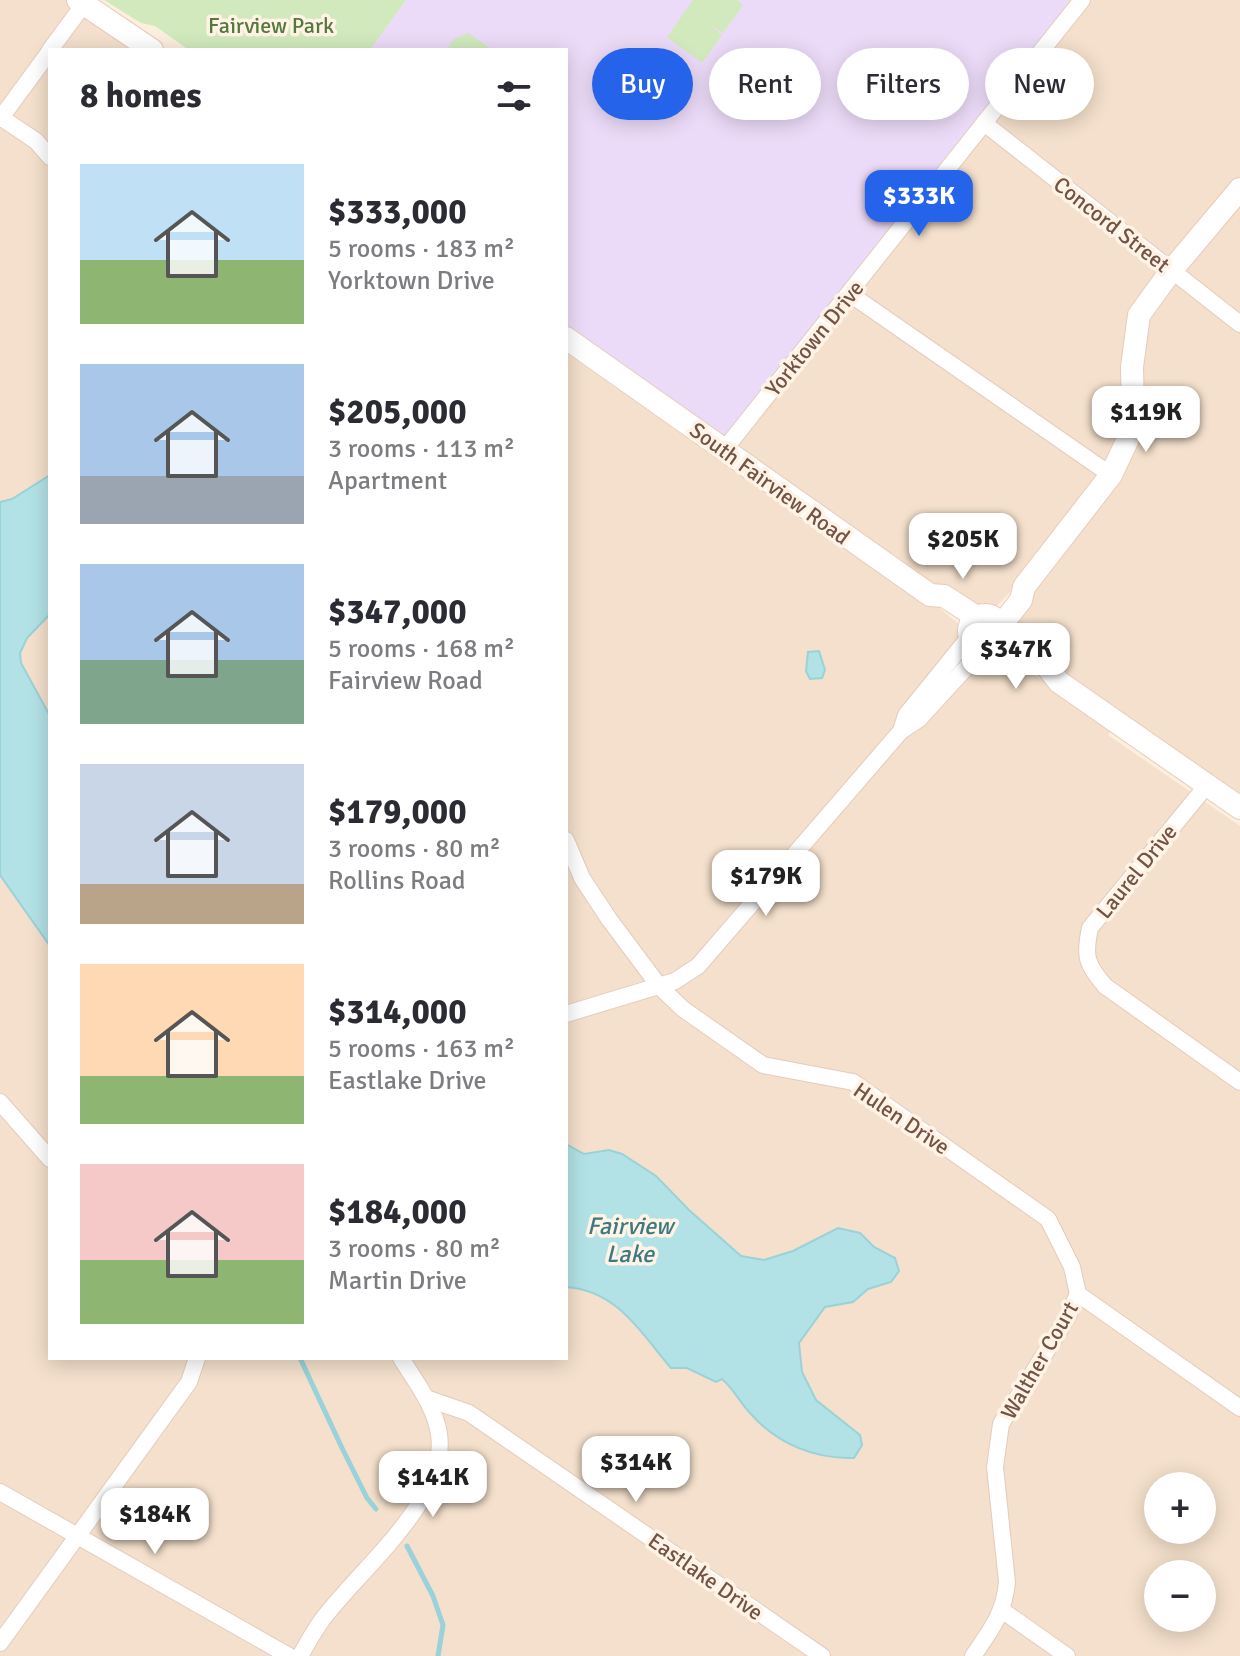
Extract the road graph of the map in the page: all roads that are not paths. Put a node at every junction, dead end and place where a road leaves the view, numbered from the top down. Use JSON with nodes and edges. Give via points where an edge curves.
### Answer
{"nodes":[{"id":1,"x":81,"y":2,"type":"edge"},
{"id":2,"x":1075,"y":2,"type":"edge"},
{"id":3,"x":51,"y":48,"type":"edge"},
{"id":4,"x":149,"y":48,"type":"edge"},
{"id":5,"x":48,"y":53,"type":"edge"},
{"id":6,"x":0,"y":118,"type":"edge"},
{"id":7,"x":984,"y":123,"type":"junction"},
{"id":8,"x":48,"y":155,"type":"edge"},
{"id":9,"x":1240,"y":189,"type":"edge"},
{"id":10,"x":1171,"y":271,"type":"junction"},
{"id":11,"x":850,"y":294,"type":"junction"},
{"id":12,"x":1240,"y":324,"type":"edge"},
{"id":13,"x":568,"y":339,"type":"edge"},
{"id":14,"x":724,"y":450,"type":"junction"},
{"id":15,"x":1111,"y":475,"type":"junction"},
{"id":16,"x":985,"y":632,"type":"junction"},
{"id":17,"x":1207,"y":785,"type":"junction"},
{"id":18,"x":1240,"y":808,"type":"edge"},
{"id":19,"x":568,"y":845,"type":"edge"},
{"id":20,"x":659,"y":986,"type":"junction"},
{"id":21,"x":568,"y":1013,"type":"edge"},
{"id":22,"x":1240,"y":1082,"type":"edge"},
{"id":23,"x":0,"y":1102,"type":"edge"},
{"id":24,"x":48,"y":1157,"type":"edge"},
{"id":25,"x":1078,"y":1294,"type":"junction"},
{"id":26,"x":196,"y":1360,"type":"edge"},
{"id":27,"x":402,"y":1360,"type":"edge"},
{"id":28,"x":426,"y":1398,"type":"junction"},
{"id":29,"x":1240,"y":1408,"type":"edge"},
{"id":30,"x":0,"y":1492,"type":"edge"},
{"id":31,"x":79,"y":1536,"type":"junction"},
{"id":32,"x":1003,"y":1611,"type":"junction"},
{"id":33,"x":0,"y":1643,"type":"edge"},
{"id":34,"x":289,"y":1656,"type":"edge"},
{"id":35,"x":300,"y":1656,"type":"edge"},
{"id":36,"x":822,"y":1656,"type":"edge"},
{"id":37,"x":973,"y":1656,"type":"edge"},
{"id":38,"x":1067,"y":1656,"type":"edge"}],
"edges":[{"from":1,"to":3,"type":"street"},
{"from":1,"to":4,"type":"street"},
{"from":2,"to":7,"type":"street","name":"Yorktown Drive"},
{"from":5,"to":6,"type":"street"},
{"from":6,"to":8,"type":"street"},
{"from":7,"to":10,"type":"street","name":"Concord Street"},
{"from":7,"to":11,"type":"street","name":"Yorktown Drive"},
{"from":9,"to":10,"type":"street"},
{"from":10,"to":12,"type":"street","name":"Concord Street"},
{"from":10,"to":15,"type":"street","via":[[1139,315],[1128,439]]},
{"from":11,"to":14,"type":"street","name":"Yorktown Drive"},
{"from":11,"to":15,"type":"street"},
{"from":13,"to":14,"type":"street","name":"South Fairview Road"},
{"from":14,"to":16,"type":"street","name":"South Fairview Road","via":[[930,595],[944,596]]},
{"from":15,"to":16,"type":"street","via":[[1024,587],[1021,600]]},
{"from":16,"to":17,"type":"street","name":"South Fairview Road","via":[[1043,681],[1059,682]]},
{"from":16,"to":20,"type":"street","via":[[919,719],[901,731],[698,966]]},
{"from":17,"to":18,"type":"street"},
{"from":17,"to":22,"type":"street","name":"Laurel Drive","via":[[1090,928],[1085,949],[1089,968],[1105,986]]},
{"from":19,"to":20,"type":"street","name":"Hulen Drive","via":[[582,878]]},
{"from":20,"to":21,"type":"street"},
{"from":20,"to":25,"type":"street","name":"Hulen Drive","via":[[763,1065],[853,1082],[1048,1219],[1072,1267]]},
{"from":23,"to":24,"type":"street"},
{"from":25,"to":29,"type":"street"},
{"from":25,"to":32,"type":"street","name":"Walther Court","via":[[1001,1424],[995,1467],[1007,1582]]},
{"from":26,"to":31,"type":"street","via":[[189,1382]]},
{"from":27,"to":28,"type":"street"},
{"from":28,"to":35,"type":"street","via":[[439,1432],[440,1458],[432,1482],[420,1504],[322,1620]]},
{"from":28,"to":36,"type":"street","name":"Eastlake Drive","via":[[469,1413]]},
{"from":30,"to":31,"type":"street"},
{"from":31,"to":33,"type":"street"},
{"from":31,"to":34,"type":"street"},
{"from":32,"to":37,"type":"street","name":"Walther Court"},
{"from":32,"to":38,"type":"street"}]}
